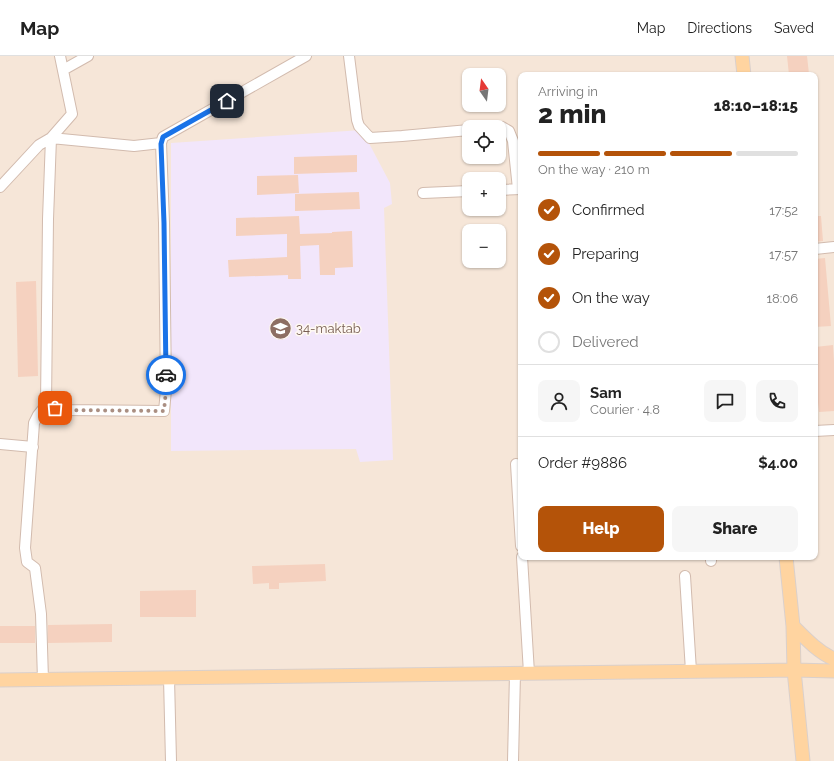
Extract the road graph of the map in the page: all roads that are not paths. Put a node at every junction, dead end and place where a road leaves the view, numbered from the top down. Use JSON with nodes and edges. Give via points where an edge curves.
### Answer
{"nodes":[{"id":1,"x":60,"y":56,"type":"edge"},
{"id":2,"x":88,"y":56,"type":"edge"},
{"id":3,"x":306,"y":56,"type":"edge"},
{"id":4,"x":349,"y":56,"type":"edge"},
{"id":5,"x":742,"y":56,"type":"edge"},
{"id":6,"x":63,"y":70,"type":"junction"},
{"id":7,"x":744,"y":72,"type":"edge"},
{"id":8,"x":506,"y":129,"type":"edge"},
{"id":9,"x":462,"y":131,"type":"edge"},
{"id":10,"x":51,"y":138,"type":"junction"},
{"id":11,"x":161,"y":144,"type":"junction"},
{"id":12,"x":518,"y":179,"type":"edge"},
{"id":13,"x":0,"y":188,"type":"edge"},
{"id":14,"x":518,"y":189,"type":"edge"},
{"id":15,"x":506,"y":190,"type":"edge"},
{"id":16,"x":462,"y":191,"type":"edge"},
{"id":17,"x":423,"y":193,"type":"dead end"},
{"id":18,"x":834,"y":247,"type":"edge"},
{"id":19,"x":818,"y":249,"type":"edge"},
{"id":20,"x":46,"y":405,"type":"junction"},
{"id":21,"x":834,"y":430,"type":"edge"},
{"id":22,"x":818,"y":431,"type":"edge"},
{"id":23,"x":0,"y":444,"type":"edge"},
{"id":24,"x":33,"y":447,"type":"junction"},
{"id":25,"x":516,"y":464,"type":"dead end"},
{"id":26,"x":518,"y":497,"type":"edge"},
{"id":27,"x":522,"y":560,"type":"edge"},
{"id":28,"x":786,"y":560,"type":"edge"},
{"id":29,"x":684,"y":576,"type":"dead end"},
{"id":30,"x":793,"y":626,"type":"junction"},
{"id":31,"x":834,"y":659,"type":"edge"},
{"id":32,"x":794,"y":670,"type":"junction"},
{"id":33,"x":691,"y":671,"type":"junction"},
{"id":34,"x":834,"y":671,"type":"edge"},
{"id":35,"x":515,"y":673,"type":"junction"},
{"id":36,"x":529,"y":673,"type":"junction"},
{"id":37,"x":169,"y":678,"type":"junction"},
{"id":38,"x":0,"y":680,"type":"edge"},
{"id":39,"x":43,"y":680,"type":"junction"},
{"id":40,"x":171,"y":761,"type":"edge"},
{"id":41,"x":513,"y":761,"type":"edge"},
{"id":42,"x":803,"y":761,"type":"edge"}],
"edges":[{"from":1,"to":6,"type":"street"},
{"from":2,"to":6,"type":"street"},
{"from":3,"to":11,"type":"street","via":[[163,137]]},
{"from":4,"to":9,"type":"street","via":[[356,120],[370,138]]},
{"from":5,"to":7,"type":"main road"},
{"from":6,"to":10,"type":"street","via":[[72,114]]},
{"from":8,"to":12,"type":"street","via":[[514,141]]},
{"from":10,"to":11,"type":"street","via":[[134,146]]},
{"from":10,"to":13,"type":"street","via":[[39,145]]},
{"from":10,"to":20,"type":"street"},
{"from":11,"to":20,"type":"street","via":[[166,390],[164,411],[63,410]]},
{"from":14,"to":15,"type":"street"},
{"from":16,"to":17,"type":"street"},
{"from":18,"to":19,"type":"street"},
{"from":20,"to":24,"type":"street","via":[[34,423]]},
{"from":21,"to":22,"type":"street"},
{"from":23,"to":24,"type":"street"},
{"from":24,"to":39,"type":"street","via":[[26,548],[27,562],[35,568],[42,614]]},
{"from":25,"to":26,"type":"street"},
{"from":27,"to":36,"type":"street"},
{"from":28,"to":30,"type":"main road"},
{"from":29,"to":33,"type":"street"},
{"from":30,"to":31,"type":"main road","via":[[809,642]]},
{"from":30,"to":32,"type":"main road"},
{"from":32,"to":33,"type":"main road"},
{"from":32,"to":34,"type":"main road"},
{"from":32,"to":42,"type":"main road"},
{"from":33,"to":36,"type":"main road"},
{"from":35,"to":36,"type":"main road"},
{"from":35,"to":37,"type":"main road"},
{"from":35,"to":41,"type":"street"},
{"from":37,"to":39,"type":"main road"},
{"from":37,"to":40,"type":"street"},
{"from":38,"to":39,"type":"main road"}]}
